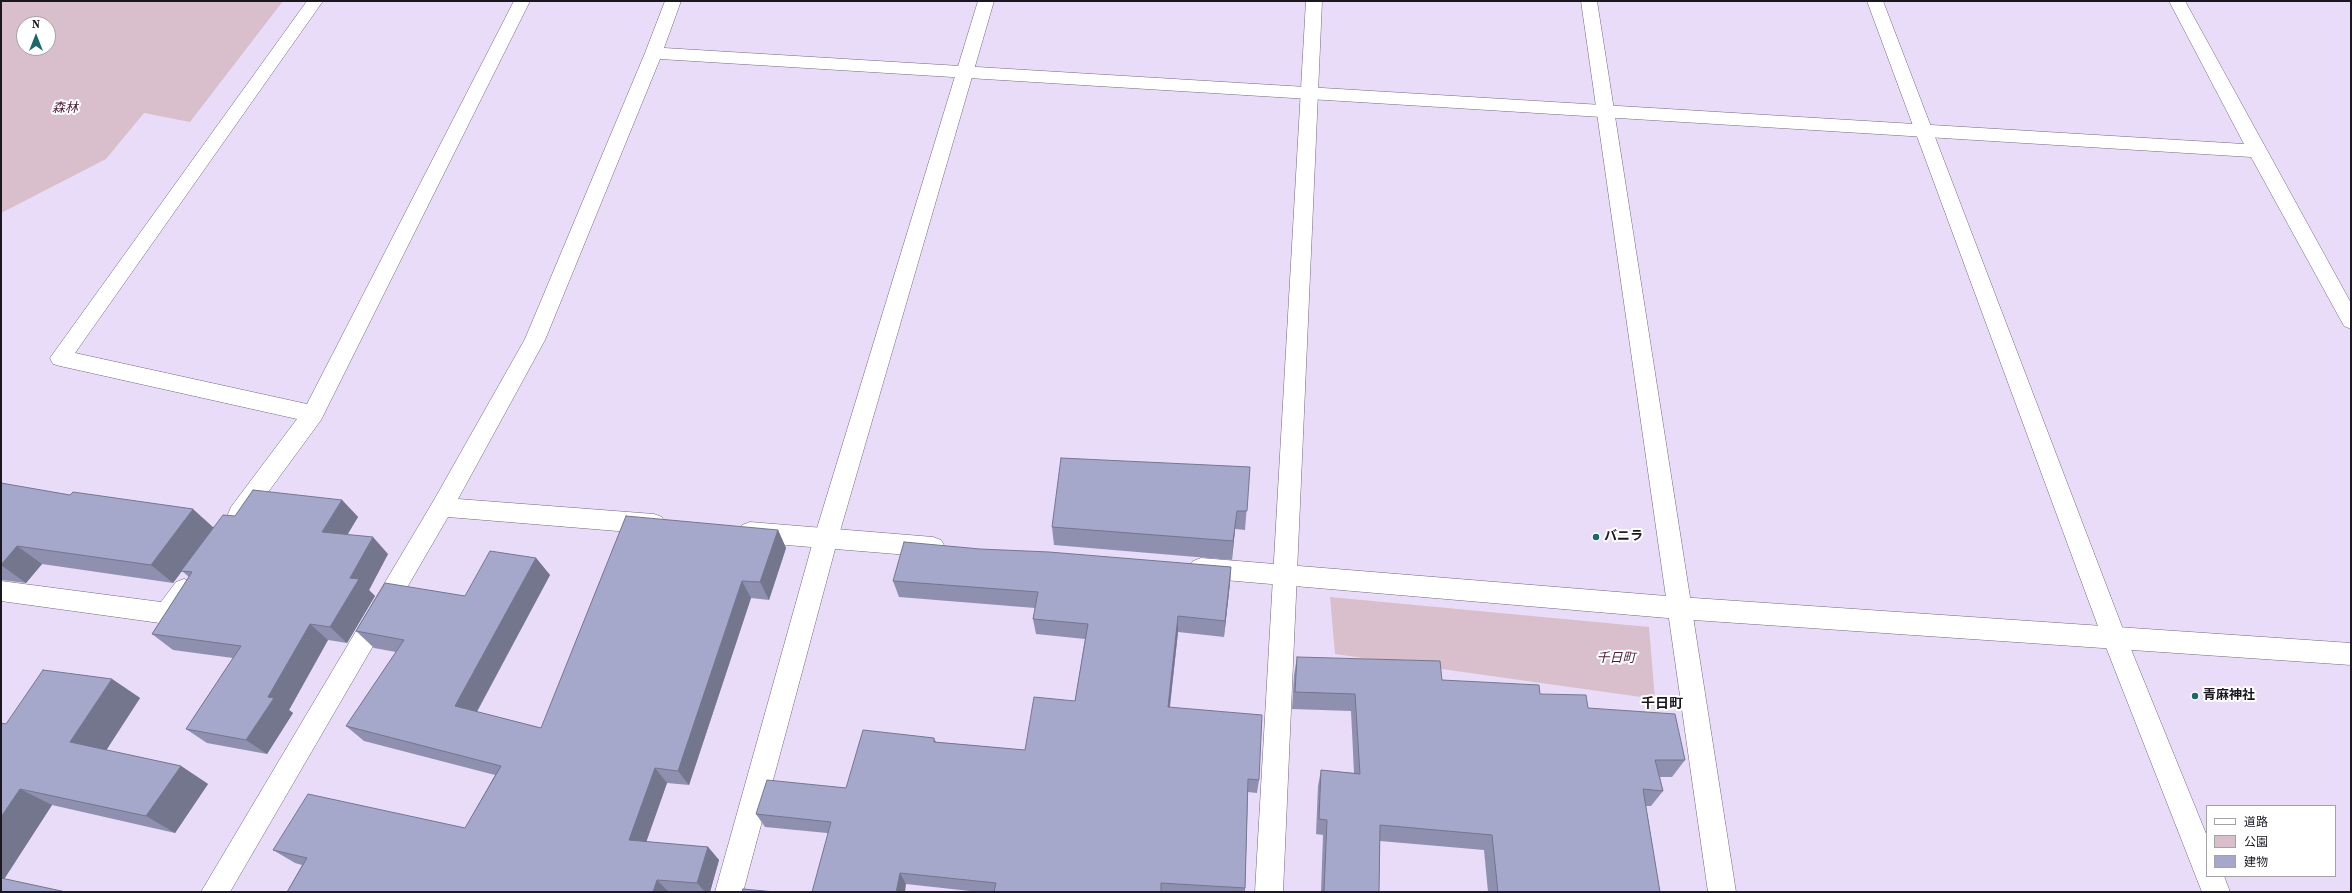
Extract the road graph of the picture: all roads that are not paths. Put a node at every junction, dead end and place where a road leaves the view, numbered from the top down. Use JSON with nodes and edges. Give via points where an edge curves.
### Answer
{"nodes":[{"id":1,"x":315,"y":1,"type":"edge"},
{"id":2,"x":522,"y":1,"type":"edge"},
{"id":3,"x":673,"y":1,"type":"edge"},
{"id":4,"x":986,"y":1,"type":"edge"},
{"id":5,"x":1314,"y":1,"type":"edge"},
{"id":6,"x":1589,"y":1,"type":"edge"},
{"id":7,"x":1875,"y":1,"type":"edge"},
{"id":8,"x":2177,"y":1,"type":"edge"},
{"id":9,"x":654,"y":53,"type":"junction"},
{"id":10,"x":967,"y":71,"type":"junction"},
{"id":11,"x":1310,"y":92,"type":"junction"},
{"id":12,"x":1605,"y":110,"type":"junction"},
{"id":13,"x":1922,"y":131,"type":"junction"},
{"id":14,"x":2257,"y":151,"type":"junction"},
{"id":15,"x":2351,"y":321,"type":"edge"},
{"id":16,"x":313,"y":414,"type":"junction"},
{"id":17,"x":442,"y":507,"type":"junction"},
{"id":18,"x":677,"y":526,"type":"edge"},
{"id":19,"x":228,"y":529,"type":"edge"},
{"id":20,"x":732,"y":530,"type":"edge"},
{"id":21,"x":826,"y":538,"type":"junction"},
{"id":22,"x":952,"y":548,"type":"edge"},
{"id":23,"x":1181,"y":567,"type":"edge"},
{"id":24,"x":195,"y":574,"type":"edge"},
{"id":25,"x":1284,"y":575,"type":"junction"},
{"id":26,"x":1,"y":591,"type":"edge"},
{"id":27,"x":1679,"y":608,"type":"junction"},
{"id":28,"x":2114,"y":637,"type":"junction"},
{"id":29,"x":2351,"y":654,"type":"edge"},
{"id":30,"x":2206,"y":867,"type":"edge"},
{"id":31,"x":2210,"y":877,"type":"edge"},
{"id":32,"x":215,"y":892,"type":"edge"},
{"id":33,"x":729,"y":892,"type":"edge"},
{"id":34,"x":1269,"y":892,"type":"edge"},
{"id":35,"x":1722,"y":892,"type":"edge"},
{"id":36,"x":2216,"y":892,"type":"edge"}],
"edges":[{"from":1,"to":16,"type":"street","via":[[60,358]]},
{"from":2,"to":16,"type":"street"},
{"from":3,"to":9,"type":"street"},
{"from":4,"to":10,"type":"street"},
{"from":5,"to":11,"type":"street"},
{"from":6,"to":12,"type":"street"},
{"from":7,"to":13,"type":"street"},
{"from":8,"to":14,"type":"street"},
{"from":9,"to":10,"type":"street"},
{"from":9,"to":17,"type":"street","via":[[535,340]]},
{"from":10,"to":11,"type":"street"},
{"from":10,"to":21,"type":"street"},
{"from":11,"to":12,"type":"street"},
{"from":11,"to":25,"type":"street"},
{"from":12,"to":13,"type":"street"},
{"from":12,"to":27,"type":"street"},
{"from":13,"to":14,"type":"street"},
{"from":13,"to":28,"type":"street"},
{"from":14,"to":15,"type":"street"},
{"from":16,"to":19,"type":"street"},
{"from":17,"to":18,"type":"street"},
{"from":17,"to":32,"type":"street"},
{"from":20,"to":21,"type":"street"},
{"from":21,"to":22,"type":"street"},
{"from":21,"to":33,"type":"street"},
{"from":23,"to":25,"type":"street"},
{"from":24,"to":26,"type":"street","via":[[167,613]]},
{"from":25,"to":27,"type":"street"},
{"from":25,"to":34,"type":"street"},
{"from":27,"to":28,"type":"street"},
{"from":27,"to":35,"type":"street"},
{"from":28,"to":29,"type":"street"},
{"from":28,"to":30,"type":"street"},
{"from":31,"to":36,"type":"street"}]}
